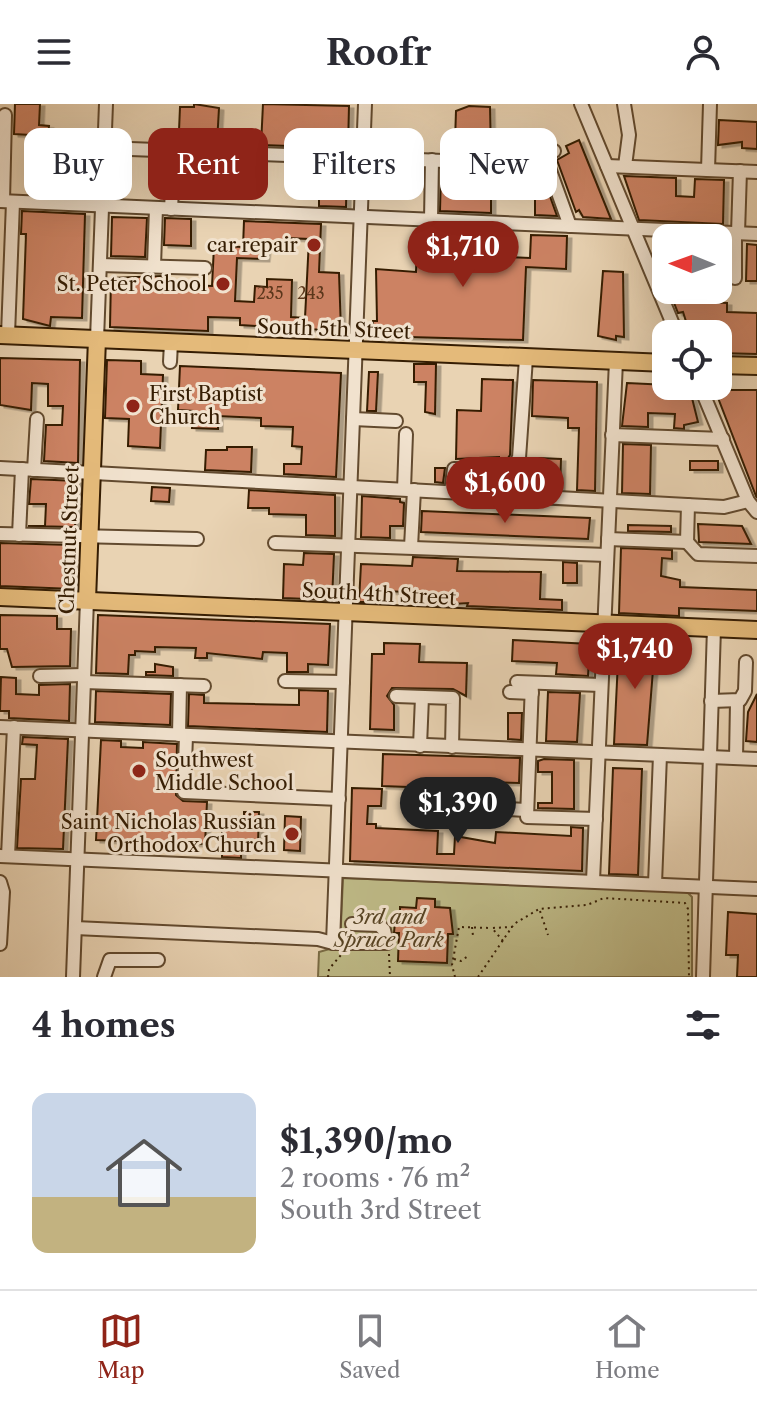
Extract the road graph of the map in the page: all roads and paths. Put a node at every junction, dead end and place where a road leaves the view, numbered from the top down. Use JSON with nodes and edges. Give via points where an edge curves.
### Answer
{"nodes":[{"id":1,"x":106,"y":104,"type":"edge"},
{"id":2,"x":365,"y":104,"type":"edge"},
{"id":3,"x":581,"y":104,"type":"edge"},
{"id":4,"x":624,"y":104,"type":"edge"},
{"id":5,"x":710,"y":104,"type":"edge"},
{"id":6,"x":5,"y":115,"type":"dead end"},
{"id":7,"x":105,"y":128,"type":"edge"},
{"id":8,"x":364,"y":128,"type":"edge"},
{"id":9,"x":424,"y":160,"type":"edge"},
{"id":10,"x":432,"y":160,"type":"junction"},
{"id":11,"x":440,"y":160,"type":"edge"},
{"id":12,"x":607,"y":166,"type":"junction"},
{"id":13,"x":625,"y":166,"type":"junction"},
{"id":14,"x":708,"y":170,"type":"junction"},
{"id":15,"x":740,"y":171,"type":"junction"},
{"id":16,"x":757,"y":172,"type":"edge"},
{"id":17,"x":557,"y":198,"type":"edge"},
{"id":18,"x":102,"y":200,"type":"edge"},
{"id":19,"x":171,"y":200,"type":"edge"},
{"id":20,"x":361,"y":200,"type":"edge"},
{"id":21,"x":5,"y":201,"type":"edge"},
{"id":22,"x":102,"y":206,"type":"junction"},
{"id":23,"x":156,"y":208,"type":"junction"},
{"id":24,"x":171,"y":209,"type":"junction"},
{"id":25,"x":360,"y":216,"type":"junction"},
{"id":26,"x":431,"y":220,"type":"junction"},
{"id":27,"x":570,"y":226,"type":"junction"},
{"id":28,"x":634,"y":228,"type":"junction"},
{"id":29,"x":737,"y":233,"type":"junction"},
{"id":30,"x":757,"y":234,"type":"edge"},
{"id":31,"x":100,"y":265,"type":"junction"},
{"id":32,"x":154,"y":266,"type":"junction"},
{"id":33,"x":205,"y":268,"type":"dead end"},
{"id":34,"x":735,"y":278,"type":"dead end"},
{"id":35,"x":671,"y":320,"type":"edge"},
{"id":36,"x":4,"y":335,"type":"edge"},
{"id":37,"x":97,"y":339,"type":"junction"},
{"id":38,"x":171,"y":343,"type":"junction"},
{"id":39,"x":355,"y":350,"type":"junction"},
{"id":40,"x":526,"y":358,"type":"junction"},
{"id":41,"x":616,"y":361,"type":"junction"},
{"id":42,"x":170,"y":362,"type":"dead end"},
{"id":43,"x":652,"y":362,"type":"edge"},
{"id":44,"x":732,"y":365,"type":"edge"},
{"id":45,"x":757,"y":366,"type":"edge"},
{"id":46,"x":706,"y":400,"type":"edge"},
{"id":47,"x":37,"y":419,"type":"dead end"},
{"id":48,"x":353,"y":419,"type":"junction"},
{"id":49,"x":396,"y":421,"type":"dead end"},
{"id":50,"x":406,"y":434,"type":"dead end"},
{"id":51,"x":612,"y":435,"type":"junction"},
{"id":52,"x":723,"y":439,"type":"junction"},
{"id":53,"x":0,"y":468,"type":"edge"},
{"id":54,"x":28,"y":470,"type":"junction"},
{"id":55,"x":511,"y":471,"type":"junction"},
{"id":56,"x":92,"y":473,"type":"junction"},
{"id":57,"x":350,"y":485,"type":"junction"},
{"id":58,"x":409,"y":490,"type":"junction"},
{"id":59,"x":451,"y":492,"type":"junction"},
{"id":60,"x":504,"y":495,"type":"junction"},
{"id":61,"x":748,"y":501,"type":"junction"},
{"id":62,"x":609,"y":502,"type":"junction"},
{"id":63,"x":688,"y":505,"type":"junction"},
{"id":64,"x":757,"y":512,"type":"edge"},
{"id":65,"x":0,"y":534,"type":"edge"},
{"id":66,"x":90,"y":534,"type":"junction"},
{"id":67,"x":19,"y":535,"type":"junction"},
{"id":68,"x":197,"y":539,"type":"dead end"},
{"id":69,"x":608,"y":539,"type":"junction"},
{"id":70,"x":687,"y":542,"type":"junction"},
{"id":71,"x":275,"y":543,"type":"dead end"},
{"id":72,"x":348,"y":545,"type":"junction"},
{"id":73,"x":411,"y":547,"type":"junction"},
{"id":74,"x":607,"y":555,"type":"junction"},
{"id":75,"x":757,"y":556,"type":"edge"},
{"id":76,"x":0,"y":597,"type":"edge"},
{"id":77,"x":87,"y":600,"type":"junction"},
{"id":78,"x":346,"y":613,"type":"junction"},
{"id":79,"x":604,"y":623,"type":"junction"},
{"id":80,"x":714,"y":628,"type":"junction"},
{"id":81,"x":757,"y":630,"type":"edge"},
{"id":82,"x":746,"y":662,"type":"dead end"},
{"id":83,"x":40,"y":676,"type":"dead end"},
{"id":84,"x":84,"y":678,"type":"junction"},
{"id":85,"x":285,"y":681,"type":"dead end"},
{"id":86,"x":343,"y":682,"type":"junction"},
{"id":87,"x":180,"y":685,"type":"junction"},
{"id":88,"x":601,"y":685,"type":"junction"},
{"id":89,"x":204,"y":686,"type":"dead end"},
{"id":90,"x":514,"y":687,"type":"dead end"},
{"id":91,"x":532,"y":688,"type":"junction"},
{"id":92,"x":396,"y":696,"type":"dead end"},
{"id":93,"x":422,"y":697,"type":"junction"},
{"id":94,"x":711,"y":701,"type":"junction"},
{"id":95,"x":737,"y":702,"type":"junction"},
{"id":96,"x":0,"y":727,"type":"edge"},
{"id":97,"x":14,"y":727,"type":"junction"},
{"id":98,"x":82,"y":730,"type":"junction"},
{"id":99,"x":182,"y":735,"type":"junction"},
{"id":100,"x":341,"y":743,"type":"junction"},
{"id":101,"x":420,"y":746,"type":"junction"},
{"id":102,"x":452,"y":747,"type":"junction"},
{"id":103,"x":529,"y":750,"type":"junction"},
{"id":104,"x":599,"y":753,"type":"junction"},
{"id":105,"x":660,"y":755,"type":"junction"},
{"id":106,"x":709,"y":757,"type":"junction"},
{"id":107,"x":736,"y":758,"type":"junction"},
{"id":108,"x":757,"y":759,"type":"edge"},
{"id":109,"x":339,"y":799,"type":"junction"},
{"id":110,"x":454,"y":806,"type":"dead end"},
{"id":111,"x":526,"y":810,"type":"junction"},
{"id":112,"x":596,"y":819,"type":"junction"},
{"id":113,"x":4,"y":856,"type":"edge"},
{"id":114,"x":77,"y":860,"type":"junction"},
{"id":115,"x":336,"y":870,"type":"junction"},
{"id":116,"x":593,"y":881,"type":"junction"},
{"id":117,"x":0,"y":882,"type":"edge"},
{"id":118,"x":655,"y":884,"type":"junction"},
{"id":119,"x":703,"y":886,"type":"junction"},
{"id":120,"x":757,"y":889,"type":"edge"},
{"id":121,"x":539,"y":909,"type":"junction"},
{"id":122,"x":352,"y":924,"type":"dead end"},
{"id":123,"x":472,"y":926,"type":"junction"},
{"id":124,"x":513,"y":927,"type":"junction"},
{"id":125,"x":75,"y":928,"type":"junction"},
{"id":126,"x":492,"y":928,"type":"junction"},
{"id":127,"x":548,"y":935,"type":"dead end"},
{"id":128,"x":473,"y":936,"type":"dead end"},
{"id":129,"x":504,"y":941,"type":"junction"},
{"id":130,"x":333,"y":943,"type":"junction"},
{"id":131,"x":387,"y":943,"type":"junction"},
{"id":132,"x":0,"y":944,"type":"edge"},
{"id":133,"x":347,"y":944,"type":"junction"},
{"id":134,"x":468,"y":956,"type":"dead end"},
{"id":135,"x":453,"y":959,"type":"junction"},
{"id":136,"x":158,"y":960,"type":"dead end"},
{"id":137,"x":73,"y":977,"type":"edge"},
{"id":138,"x":104,"y":977,"type":"edge"},
{"id":139,"x":328,"y":977,"type":"edge"},
{"id":140,"x":390,"y":977,"type":"edge"},
{"id":141,"x":455,"y":977,"type":"edge"},
{"id":142,"x":478,"y":977,"type":"edge"},
{"id":143,"x":689,"y":977,"type":"edge"},
{"id":144,"x":703,"y":977,"type":"edge"}],
"edges":[{"from":1,"to":7,"type":"street","name":"Chestnut Street"},
{"from":2,"to":8,"type":"street"},
{"from":3,"to":12,"type":"street"},
{"from":4,"to":13,"type":"street","via":[[629,135]]},
{"from":5,"to":14,"type":"street"},
{"from":6,"to":21,"type":"street"},
{"from":9,"to":10,"type":"street"},
{"from":10,"to":11,"type":"street"},
{"from":10,"to":26,"type":"street"},
{"from":12,"to":13,"type":"street"},
{"from":12,"to":28,"type":"street"},
{"from":13,"to":14,"type":"street"},
{"from":14,"to":15,"type":"street"},
{"from":15,"to":16,"type":"street"},
{"from":15,"to":29,"type":"street"},
{"from":17,"to":27,"type":"street"},
{"from":18,"to":22,"type":"street","name":"Chestnut Street"},
{"from":19,"to":24,"type":"street"},
{"from":20,"to":25,"type":"street"},
{"from":21,"to":22,"type":"street"},
{"from":21,"to":36,"type":"street"},
{"from":22,"to":23,"type":"street"},
{"from":22,"to":31,"type":"street","name":"Chestnut Street"},
{"from":23,"to":24,"type":"street"},
{"from":23,"to":32,"type":"street"},
{"from":24,"to":25,"type":"street"},
{"from":25,"to":26,"type":"street"},
{"from":25,"to":39,"type":"street"},
{"from":26,"to":27,"type":"street"},
{"from":27,"to":28,"type":"street"},
{"from":28,"to":29,"type":"street"},
{"from":28,"to":35,"type":"street"},
{"from":29,"to":30,"type":"street"},
{"from":29,"to":34,"type":"street"},
{"from":31,"to":32,"type":"street"},
{"from":31,"to":37,"type":"street","name":"Chestnut Street"},
{"from":32,"to":33,"type":"street"},
{"from":36,"to":37,"type":"main road","name":"South 5th Street"},
{"from":37,"to":38,"type":"main road","name":"South 5th Street"},
{"from":37,"to":56,"type":"main road","name":"Chestnut Street"},
{"from":38,"to":39,"type":"main road","name":"South 5th Street"},
{"from":38,"to":42,"type":"street"},
{"from":39,"to":40,"type":"main road","name":"South 5th Street"},
{"from":39,"to":48,"type":"street"},
{"from":40,"to":41,"type":"main road","name":"South 5th Street"},
{"from":40,"to":55,"type":"street","via":[[519,458]]},
{"from":41,"to":43,"type":"main road","name":"South 5th Street"},
{"from":41,"to":51,"type":"street"},
{"from":44,"to":45,"type":"main road"},
{"from":46,"to":52,"type":"street"},
{"from":47,"to":54,"type":"street"},
{"from":48,"to":49,"type":"street"},
{"from":48,"to":57,"type":"street"},
{"from":50,"to":58,"type":"street"},
{"from":51,"to":52,"type":"street"},
{"from":51,"to":62,"type":"street"},
{"from":52,"to":61,"type":"street"},
{"from":53,"to":54,"type":"street"},
{"from":54,"to":56,"type":"street"},
{"from":54,"to":67,"type":"street"},
{"from":55,"to":59,"type":"street","via":[[454,469]]},
{"from":55,"to":60,"type":"street"},
{"from":56,"to":57,"type":"street"},
{"from":56,"to":66,"type":"main road","name":"Chestnut Street"},
{"from":57,"to":58,"type":"street"},
{"from":57,"to":72,"type":"street"},
{"from":58,"to":59,"type":"street"},
{"from":58,"to":73,"type":"street"},
{"from":59,"to":60,"type":"street"},
{"from":60,"to":62,"type":"street"},
{"from":61,"to":63,"type":"street","via":[[724,507]]},
{"from":61,"to":64,"type":"street"},
{"from":62,"to":63,"type":"street"},
{"from":62,"to":69,"type":"street"},
{"from":63,"to":70,"type":"street"},
{"from":65,"to":67,"type":"street"},
{"from":66,"to":67,"type":"street"},
{"from":66,"to":68,"type":"street"},
{"from":66,"to":77,"type":"main road","name":"Chestnut Street"},
{"from":69,"to":70,"type":"street"},
{"from":69,"to":74,"type":"street"},
{"from":70,"to":75,"type":"street","via":[[698,554]]},
{"from":71,"to":72,"type":"street"},
{"from":72,"to":73,"type":"street"},
{"from":72,"to":78,"type":"street"},
{"from":73,"to":74,"type":"street"},
{"from":74,"to":79,"type":"street"},
{"from":76,"to":77,"type":"main road","name":"South 4th Street"},
{"from":77,"to":78,"type":"main road","name":"South 4th Street"},
{"from":77,"to":84,"type":"street","name":"Chestnut Street"},
{"from":78,"to":79,"type":"main road","name":"South 4th Street"},
{"from":78,"to":86,"type":"street"},
{"from":79,"to":80,"type":"main road","name":"South 4th Street"},
{"from":79,"to":88,"type":"street"},
{"from":80,"to":81,"type":"main road","name":"South 4th Street"},
{"from":80,"to":94,"type":"street"},
{"from":82,"to":95,"type":"street","via":[[745,691]]},
{"from":83,"to":84,"type":"street"},
{"from":84,"to":87,"type":"street"},
{"from":84,"to":98,"type":"street","name":"Chestnut Street"},
{"from":85,"to":86,"type":"street"},
{"from":86,"to":100,"type":"street"},
{"from":87,"to":89,"type":"street"},
{"from":87,"to":99,"type":"street"},
{"from":88,"to":91,"type":"street"},
{"from":88,"to":104,"type":"street"},
{"from":90,"to":91,"type":"street"},
{"from":91,"to":103,"type":"street"},
{"from":92,"to":93,"type":"street"},
{"from":93,"to":101,"type":"street"},
{"from":93,"to":102,"type":"street","via":[[453,698]]},
{"from":94,"to":95,"type":"street"},
{"from":94,"to":106,"type":"street"},
{"from":95,"to":107,"type":"street"},
{"from":96,"to":97,"type":"street"},
{"from":97,"to":98,"type":"street"},
{"from":97,"to":113,"type":"street"},
{"from":98,"to":99,"type":"street"},
{"from":98,"to":114,"type":"street","name":"Chestnut Street"},
{"from":99,"to":100,"type":"street"},
{"from":99,"to":109,"type":"street","via":[[184,792]]},
{"from":100,"to":101,"type":"street"},
{"from":100,"to":109,"type":"street"},
{"from":101,"to":102,"type":"street"},
{"from":102,"to":103,"type":"street"},
{"from":103,"to":104,"type":"street"},
{"from":103,"to":111,"type":"street"},
{"from":104,"to":105,"type":"street"},
{"from":104,"to":112,"type":"street"},
{"from":105,"to":106,"type":"street"},
{"from":105,"to":118,"type":"street"},
{"from":106,"to":107,"type":"street"},
{"from":106,"to":119,"type":"street"},
{"from":107,"to":108,"type":"street"},
{"from":109,"to":115,"type":"street"},
{"from":110,"to":111,"type":"street"},
{"from":111,"to":112,"type":"street","via":[[527,817]]},
{"from":112,"to":116,"type":"street"},
{"from":113,"to":114,"type":"street"},
{"from":114,"to":115,"type":"street"},
{"from":114,"to":125,"type":"street","name":"Chestnut Street"},
{"from":115,"to":116,"type":"street"},
{"from":115,"to":130,"type":"street"},
{"from":116,"to":118,"type":"street"},
{"from":117,"to":132,"type":"street"},
{"from":118,"to":119,"type":"street"},
{"from":119,"to":120,"type":"street"},
{"from":119,"to":144,"type":"street"},
{"from":121,"to":124,"type":"path"},
{"from":121,"to":127,"type":"path"},
{"from":121,"to":143,"type":"path","via":[[587,905],[604,898],[685,903]]},
{"from":122,"to":131,"type":"street","via":[[379,925]]},
{"from":123,"to":126,"type":"path"},
{"from":123,"to":128,"type":"path"},
{"from":123,"to":135,"type":"path","via":[[459,927]]},
{"from":124,"to":126,"type":"path"},
{"from":124,"to":129,"type":"path"},
{"from":125,"to":130,"type":"street"},
{"from":125,"to":137,"type":"street","name":"Chestnut Street"},
{"from":126,"to":129,"type":"path"},
{"from":129,"to":142,"type":"path"},
{"from":130,"to":133,"type":"street"},
{"from":131,"to":133,"type":"street"},
{"from":131,"to":140,"type":"path"},
{"from":133,"to":139,"type":"path"},
{"from":134,"to":135,"type":"path"},
{"from":135,"to":141,"type":"path"},
{"from":136,"to":138,"type":"street","via":[[110,960]]}]}
